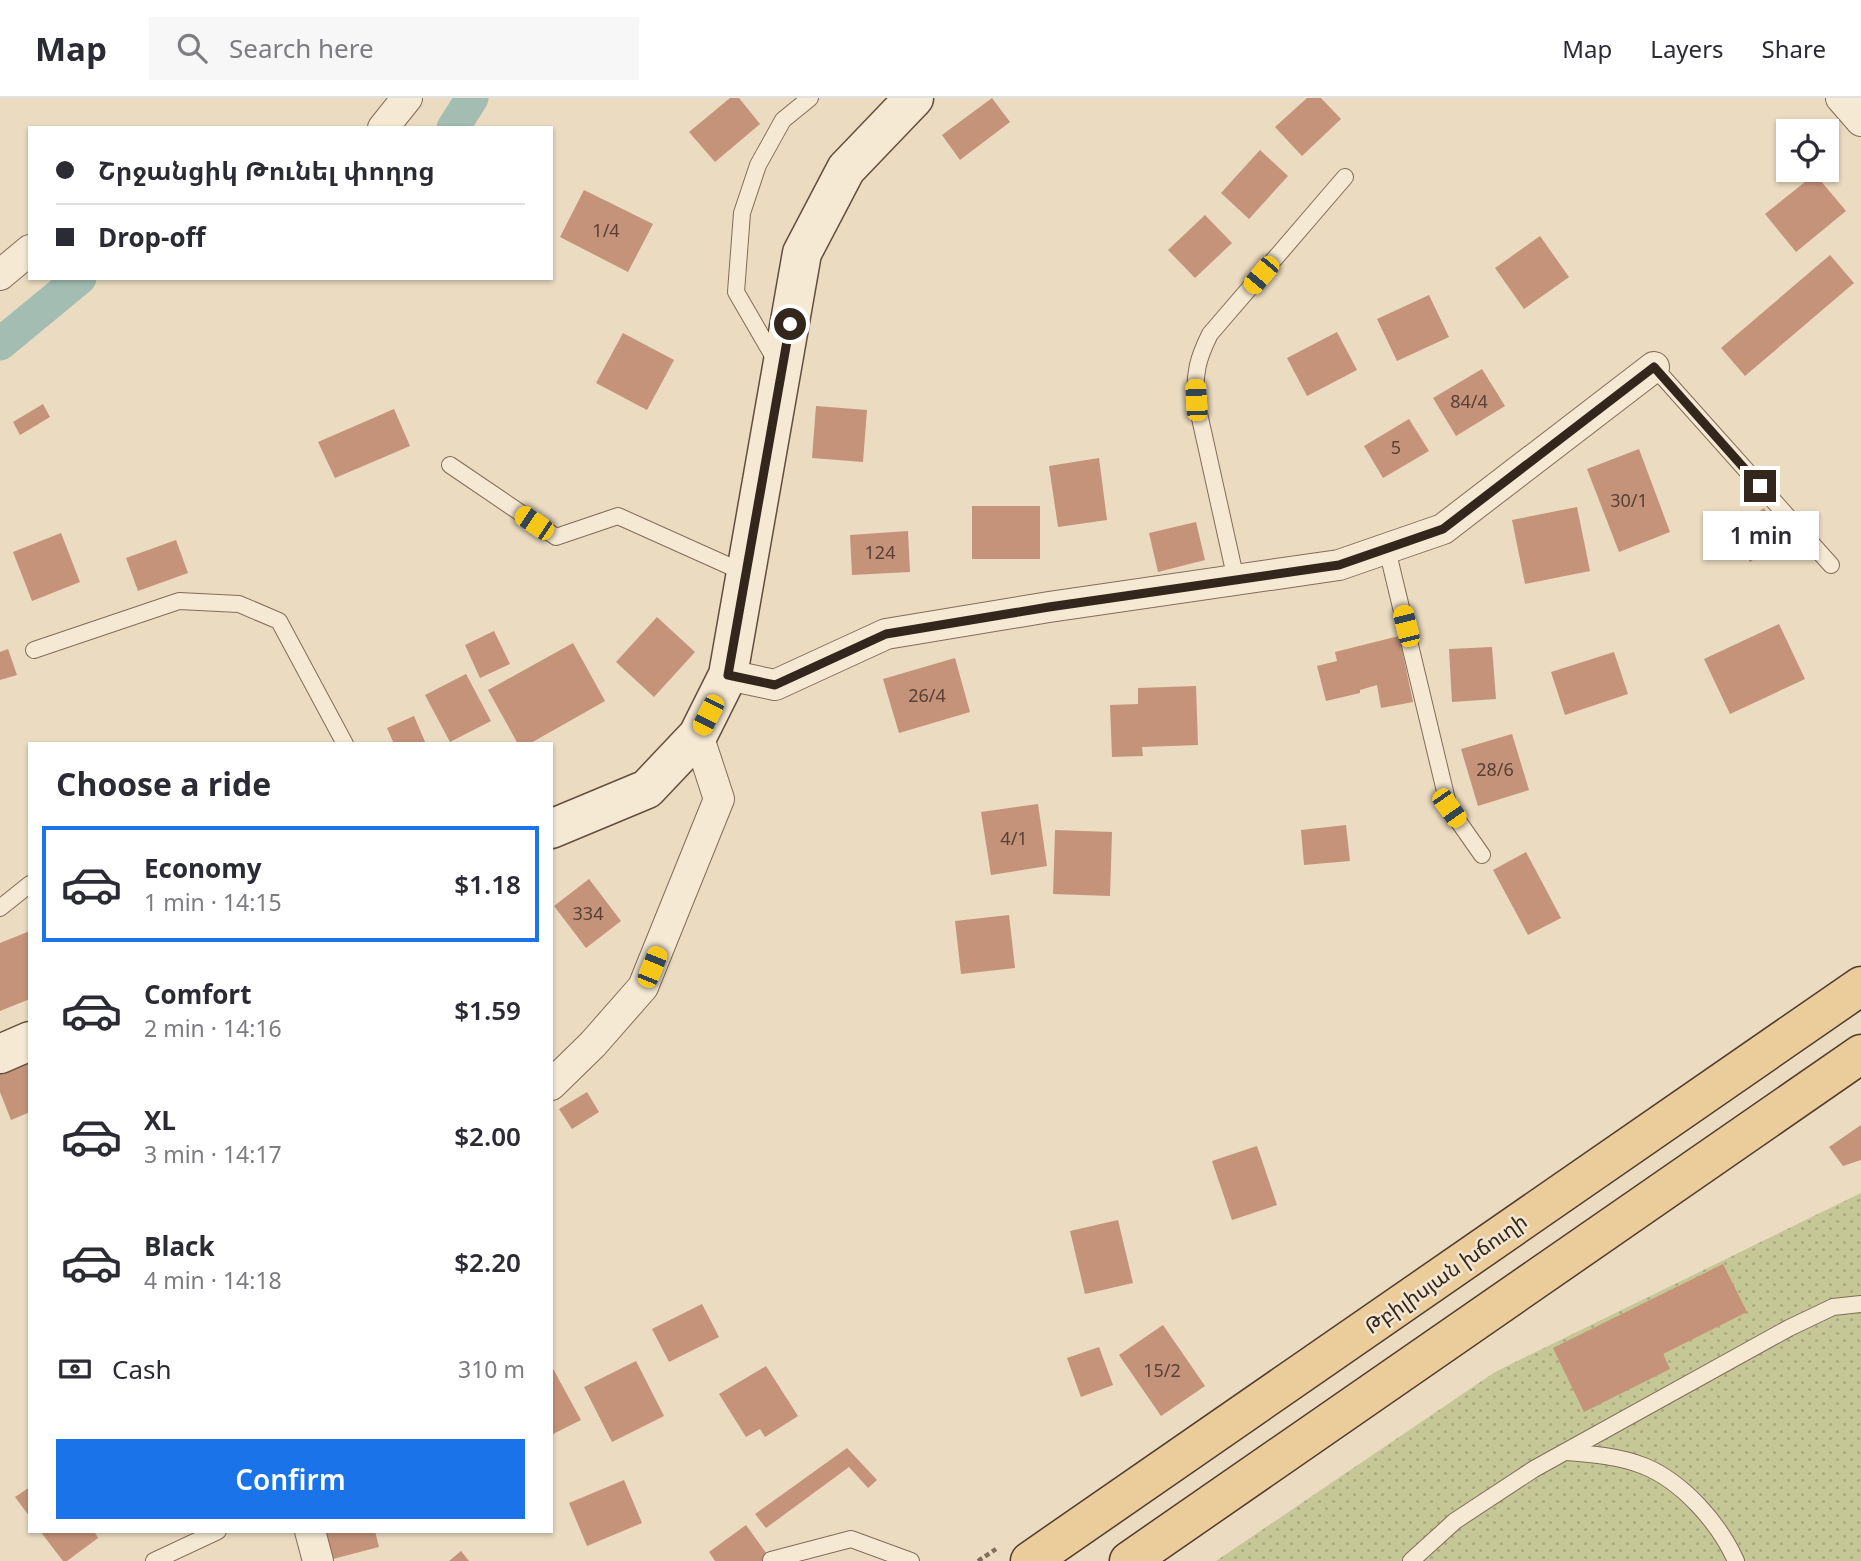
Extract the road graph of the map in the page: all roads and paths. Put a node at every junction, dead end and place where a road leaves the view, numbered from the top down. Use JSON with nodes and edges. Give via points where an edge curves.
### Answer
{"nodes":[{"id":1,"x":407,"y":98,"type":"edge"},
{"id":2,"x":810,"y":98,"type":"edge"},
{"id":3,"x":914,"y":98,"type":"edge"},
{"id":4,"x":1842,"y":98,"type":"edge"},
{"id":5,"x":1861,"y":121,"type":"edge"},
{"id":6,"x":385,"y":126,"type":"edge"},
{"id":7,"x":1345,"y":177,"type":"dead end"},
{"id":8,"x":28,"y":252,"type":"edge"},
{"id":9,"x":0,"y":275,"type":"edge"},
{"id":10,"x":1654,"y":367,"type":"joint"},
{"id":11,"x":781,"y":371,"type":"junction"},
{"id":12,"x":450,"y":465,"type":"dead end"},
{"id":13,"x":1387,"y":548,"type":"junction"},
{"id":14,"x":1831,"y":565,"type":"dead end"},
{"id":15,"x":746,"y":573,"type":"junction"},
{"id":16,"x":1236,"y":580,"type":"junction"},
{"id":17,"x":34,"y":650,"type":"dead end"},
{"id":18,"x":728,"y":675,"type":"junction"},
{"id":19,"x":698,"y":735,"type":"junction"},
{"id":20,"x":344,"y":742,"type":"edge"},
{"id":21,"x":553,"y":828,"type":"edge"},
{"id":22,"x":1482,"y":855,"type":"dead end"},
{"id":23,"x":28,"y":886,"type":"edge"},
{"id":24,"x":0,"y":908,"type":"edge"},
{"id":25,"x":1861,"y":986,"type":"edge"},
{"id":26,"x":28,"y":1042,"type":"edge"},
{"id":27,"x":0,"y":1054,"type":"edge"},
{"id":28,"x":1861,"y":1054,"type":"edge"},
{"id":29,"x":553,"y":1083,"type":"edge"},
{"id":30,"x":1861,"y":1304,"type":"edge"},
{"id":31,"x":1565,"y":1452,"type":"junction"},
{"id":32,"x":214,"y":1533,"type":"edge"},
{"id":33,"x":311,"y":1533,"type":"edge"},
{"id":34,"x":771,"y":1560,"type":"edge"},
{"id":35,"x":154,"y":1561,"type":"edge"},
{"id":36,"x":318,"y":1561,"type":"edge"},
{"id":37,"x":911,"y":1561,"type":"edge"},
{"id":38,"x":1030,"y":1561,"type":"edge"},
{"id":39,"x":1129,"y":1561,"type":"edge"},
{"id":40,"x":1411,"y":1561,"type":"edge"},
{"id":41,"x":1736,"y":1561,"type":"edge"}],
"edges":[{"from":1,"to":6,"type":"street"},
{"from":2,"to":11,"type":"lane","via":[[783,120],[758,165],[742,213],[736,292]]},
{"from":3,"to":11,"type":"street","via":[[846,169],[802,253]]},
{"from":4,"to":5,"type":"street"},
{"from":7,"to":16,"type":"lane","via":[[1210,334],[1200,354],[1196,400]]},
{"from":8,"to":9,"type":"street"},
{"from":10,"to":13,"type":"street","via":[[1443,529]]},
{"from":10,"to":14,"type":"lane"},
{"from":11,"to":15,"type":"street"},
{"from":12,"to":15,"type":"lane","via":[[556,537],[618,516]]},
{"from":13,"to":16,"type":"street","via":[[1339,565]]},
{"from":13,"to":22,"type":"lane","via":[[1449,808]]},
{"from":15,"to":18,"type":"street"},
{"from":16,"to":18,"type":"street","via":[[886,634],[775,685]]},
{"from":17,"to":20,"type":"lane","via":[[180,601],[239,604],[279,621]]},
{"from":18,"to":19,"type":"street"},
{"from":19,"to":21,"type":"street","via":[[647,789]]},
{"from":19,"to":29,"type":"street","via":[[719,799],[643,987]]},
{"from":23,"to":24,"type":"lane"},
{"from":25,"to":38,"type":"main road","name":"Թբիլիսյան խճուղի"},
{"from":26,"to":27,"type":"street"},
{"from":28,"to":39,"type":"main road"},
{"from":30,"to":31,"type":"lane","via":[[1833,1307],[1789,1328]]},
{"from":31,"to":40,"type":"lane","via":[[1454,1521]]},
{"from":31,"to":41,"type":"lane","via":[[1644,1466],[1676,1485],[1705,1511]]},
{"from":32,"to":35,"type":"lane"},
{"from":33,"to":36,"type":"street"},
{"from":34,"to":37,"type":"lane","via":[[850,1539]]}]}
